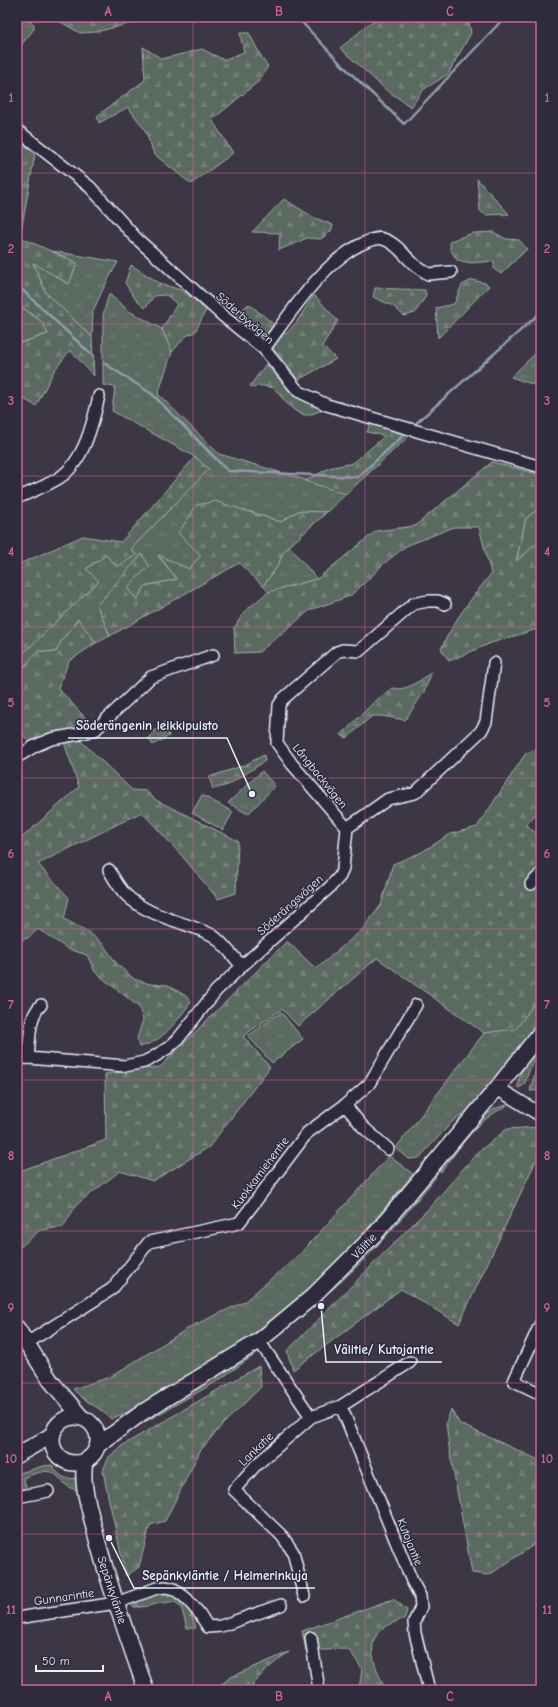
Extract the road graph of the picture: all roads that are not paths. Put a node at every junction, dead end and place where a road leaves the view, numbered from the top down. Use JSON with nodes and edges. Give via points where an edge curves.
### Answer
{"nodes":[{"id":1,"x":17,"y":130,"type":"edge"},
{"id":2,"x":452,"y":272,"type":"dead end"},
{"id":3,"x":264,"y":349,"type":"junction"},
{"id":4,"x":98,"y":396,"type":"dead end"},
{"id":5,"x":541,"y":467,"type":"edge"},
{"id":6,"x":17,"y":498,"type":"edge"},
{"id":7,"x":445,"y":604,"type":"dead end"},
{"id":8,"x":212,"y":655,"type":"dead end"},
{"id":9,"x":494,"y":663,"type":"dead end"},
{"id":10,"x":17,"y":757,"type":"edge"},
{"id":11,"x":347,"y":828,"type":"junction"},
{"id":12,"x":109,"y":870,"type":"dead end"},
{"id":13,"x":541,"y":874,"type":"edge"},
{"id":14,"x":531,"y":884,"type":"dead end"},
{"id":15,"x":242,"y":966,"type":"junction"},
{"id":16,"x":41,"y":1005,"type":"dead end"},
{"id":17,"x":416,"y":1005,"type":"dead end"},
{"id":18,"x":541,"y":1032,"type":"edge"},
{"id":19,"x":17,"y":1058,"type":"edge"},
{"id":20,"x":28,"y":1058,"type":"junction"},
{"id":21,"x":497,"y":1088,"type":"junction"},
{"id":22,"x":345,"y":1105,"type":"junction"},
{"id":23,"x":541,"y":1114,"type":"edge"},
{"id":24,"x":388,"y":1150,"type":"dead end"},
{"id":25,"x":541,"y":1323,"type":"edge"},
{"id":26,"x":17,"y":1328,"type":"edge"},
{"id":27,"x":259,"y":1341,"type":"junction"},
{"id":28,"x":27,"y":1343,"type":"junction"},
{"id":29,"x":410,"y":1362,"type":"dead end"},
{"id":30,"x":50,"y":1380,"type":"junction"},
{"id":31,"x":541,"y":1394,"type":"edge"},
{"id":32,"x":342,"y":1406,"type":"junction"},
{"id":33,"x":143,"y":1412,"type":"junction"},
{"id":34,"x":311,"y":1417,"type":"junction"},
{"id":35,"x":86,"y":1420,"type":"junction"},
{"id":36,"x":54,"y":1430,"type":"junction"},
{"id":37,"x":98,"y":1445,"type":"junction"},
{"id":38,"x":62,"y":1458,"type":"junction"},
{"id":39,"x":85,"y":1461,"type":"junction"},
{"id":40,"x":84,"y":1488,"type":"junction"},
{"id":41,"x":48,"y":1491,"type":"dead end"},
{"id":42,"x":17,"y":1497,"type":"edge"},
{"id":43,"x":304,"y":1596,"type":"dead end"},
{"id":44,"x":116,"y":1603,"type":"junction"},
{"id":45,"x":281,"y":1605,"type":"dead end"},
{"id":46,"x":17,"y":1618,"type":"edge"},
{"id":47,"x":311,"y":1638,"type":"dead end"},
{"id":48,"x":146,"y":1690,"type":"edge"},
{"id":49,"x":320,"y":1690,"type":"edge"},
{"id":50,"x":429,"y":1690,"type":"edge"}],
"edges":[{"from":1,"to":3,"type":"street","name":"Söderbyvägen","via":[[90,187],[136,238]]},
{"from":2,"to":3,"type":"street","via":[[428,274],[383,238],[358,245],[336,260],[317,279]]},
{"from":3,"to":5,"type":"street","name":"Söderbyvägen","via":[[298,391],[327,405]]},
{"from":4,"to":6,"type":"street","via":[[93,423],[75,462],[67,472],[47,485]]},
{"from":7,"to":11,"type":"street","name":"Långbackvägen","via":[[428,601],[412,604],[359,652],[337,652],[279,704],[278,743],[292,764]]},
{"from":8,"to":10,"type":"street","via":[[151,677],[95,730],[51,739]]},
{"from":9,"to":11,"type":"street","via":[[486,722],[481,731],[415,793],[388,799]]},
{"from":11,"to":15,"type":"street","name":"Söderängsvägen","via":[[340,876]]},
{"from":12,"to":15,"type":"street","via":[[127,896],[150,912],[214,936]]},
{"from":13,"to":14,"type":"street"},
{"from":15,"to":20,"type":"street","name":"Söderängsvägen","via":[[216,991],[178,1039],[144,1062],[112,1066]]},
{"from":16,"to":20,"type":"street","via":[[35,1010],[32,1020]]},
{"from":17,"to":22,"type":"street","name":"Kuokkamiehentie","via":[[369,1084]]},
{"from":18,"to":21,"type":"main road","name":"Välitie"},
{"from":19,"to":20,"type":"street","name":"Söderängsvägen"},
{"from":21,"to":23,"type":"street"},
{"from":21,"to":27,"type":"main road","name":"Välitie","via":[[376,1233],[312,1297]]},
{"from":22,"to":24,"type":"street","via":[[363,1127]]},
{"from":22,"to":28,"type":"street","name":"Kuokkamiehentie","via":[[307,1133],[239,1223],[149,1242],[112,1289]]},
{"from":25,"to":31,"type":"street","via":[[514,1381]]},
{"from":26,"to":28,"type":"main road"},
{"from":27,"to":33,"type":"main road","name":"Välitie"},
{"from":27,"to":34,"type":"street"},
{"from":28,"to":30,"type":"main road"},
{"from":29,"to":32,"type":"street","name":"Lankatie"},
{"from":30,"to":35,"type":"main road"},
{"from":30,"to":36,"type":"main road","via":[[60,1414]]},
{"from":32,"to":34,"type":"street","name":"Lankatie"},
{"from":32,"to":50,"type":"street","name":"Kutojantie","via":[[420,1596],[421,1607],[414,1622],[415,1633]]},
{"from":33,"to":35,"type":"main road","name":"Välitie","via":[[107,1424]]},
{"from":33,"to":37,"type":"main road","name":"Välitie"},
{"from":34,"to":43,"type":"street","name":"Lankatie","via":[[255,1466],[234,1490],[282,1536],[293,1552]]},
{"from":35,"to":36,"type":"main road","via":[[68,1417]]},
{"from":35,"to":37,"type":"main road","via":[[97,1431]]},
{"from":36,"to":38,"type":"main road","via":[[54,1449]]},
{"from":36,"to":38,"type":"main road","via":[[47,1438],[17,1455],[44,1451]]},
{"from":37,"to":39,"type":"main road","via":[[93,1455]]},
{"from":38,"to":39,"type":"main road","via":[[73,1463]]},
{"from":38,"to":40,"type":"main road","name":"Sepänkyläntie"},
{"from":39,"to":40,"type":"main road","name":"Sepänkyläntie"},
{"from":40,"to":44,"type":"main road","name":"Sepänkyläntie"},
{"from":41,"to":42,"type":"street"},
{"from":44,"to":45,"type":"street","name":"Gunnarintie","via":[[166,1586],[187,1599],[208,1628]]},
{"from":44,"to":46,"type":"street","name":"Gunnarintie"},
{"from":44,"to":48,"type":"main road","name":"Sepänkyläntie"},
{"from":47,"to":49,"type":"street"}]}
